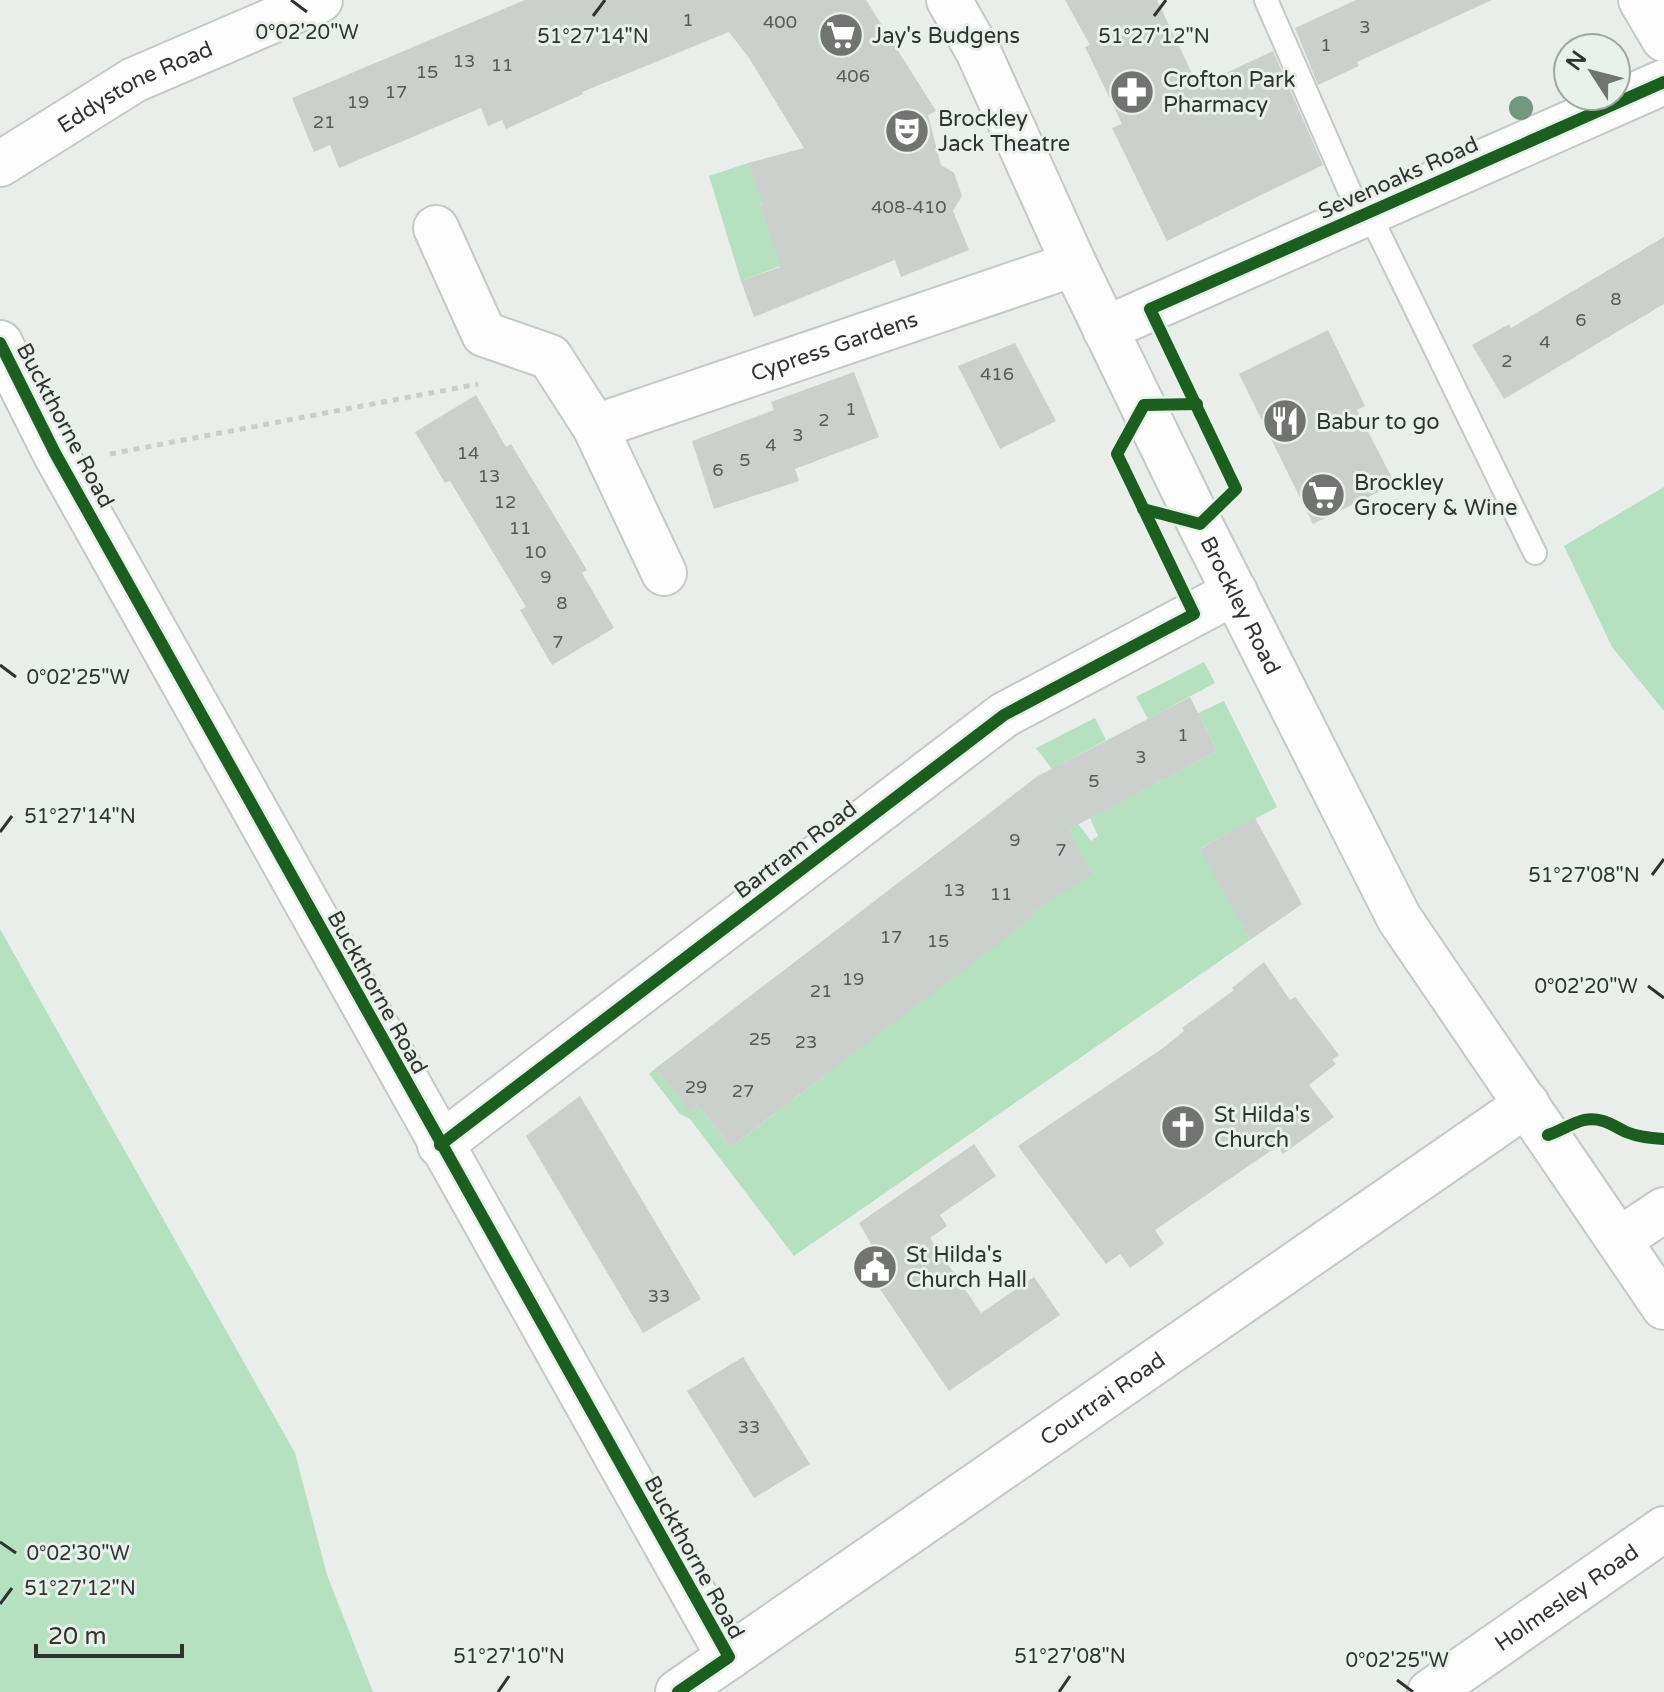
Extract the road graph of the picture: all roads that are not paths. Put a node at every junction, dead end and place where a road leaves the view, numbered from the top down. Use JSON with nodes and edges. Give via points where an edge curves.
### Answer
{"nodes":[{"id":1,"x":320,"y":0,"type":"edge"},
{"id":2,"x":949,"y":0,"type":"edge"},
{"id":3,"x":1266,"y":0,"type":"edge"},
{"id":4,"x":1641,"y":0,"type":"edge"},
{"id":5,"x":1664,"y":39,"type":"edge"},
{"id":6,"x":1664,"y":82,"type":"edge"},
{"id":7,"x":0,"y":164,"type":"edge"},
{"id":8,"x":1364,"y":213,"type":"junction"},
{"id":9,"x":436,"y":228,"type":"dead end"},
{"id":10,"x":1074,"y":264,"type":"junction"},
{"id":11,"x":1105,"y":329,"type":"junction"},
{"id":12,"x":0,"y":343,"type":"edge"},
{"id":13,"x":595,"y":427,"type":"junction"},
{"id":14,"x":1535,"y":553,"type":"dead end"},
{"id":15,"x":664,"y":573,"type":"dead end"},
{"id":16,"x":1235,"y":592,"type":"junction"},
{"id":17,"x":1527,"y":1104,"type":"junction"},
{"id":18,"x":440,"y":1145,"type":"junction"},
{"id":19,"x":1664,"y":1210,"type":"edge"},
{"id":20,"x":1619,"y":1240,"type":"junction"},
{"id":21,"x":1664,"y":1307,"type":"edge"},
{"id":22,"x":1664,"y":1529,"type":"edge"},
{"id":23,"x":729,"y":1657,"type":"junction"},
{"id":24,"x":678,"y":1692,"type":"edge"},
{"id":25,"x":1430,"y":1692,"type":"edge"}],
"edges":[{"from":1,"to":7,"type":"street","name":"Eddystone Road","via":[[134,80]]},
{"from":2,"to":10,"type":"street","name":"Brockley Road","via":[[978,51]]},
{"from":3,"to":8,"type":"lane"},
{"from":4,"to":5,"type":"street"},
{"from":6,"to":8,"type":"street","name":"Sevenoaks Road"},
{"from":8,"to":11,"type":"street","name":"Sevenoaks Road"},
{"from":8,"to":14,"type":"lane"},
{"from":9,"to":13,"type":"street","via":[[484,334],[550,357]]},
{"from":10,"to":11,"type":"street","name":"Brockley Road"},
{"from":10,"to":13,"type":"street","name":"Cypress Gardens"},
{"from":11,"to":16,"type":"street","name":"Brockley Road"},
{"from":12,"to":18,"type":"street","name":"Buckthorne Road","via":[[55,453]]},
{"from":13,"to":15,"type":"street"},
{"from":16,"to":17,"type":"street","name":"Brockley Road","via":[[1399,918]]},
{"from":16,"to":18,"type":"street","name":"Bartram Road","via":[[1004,715]]},
{"from":17,"to":20,"type":"street","name":"Brockley Road"},
{"from":17,"to":23,"type":"street","name":"Courtrai Road"},
{"from":18,"to":23,"type":"street","name":"Buckthorne Road"},
{"from":19,"to":20,"type":"street"},
{"from":20,"to":21,"type":"street","name":"Brockley Road"},
{"from":22,"to":25,"type":"street","name":"Holmesley Road"},
{"from":23,"to":24,"type":"street","name":"Courtrai Road"}]}
